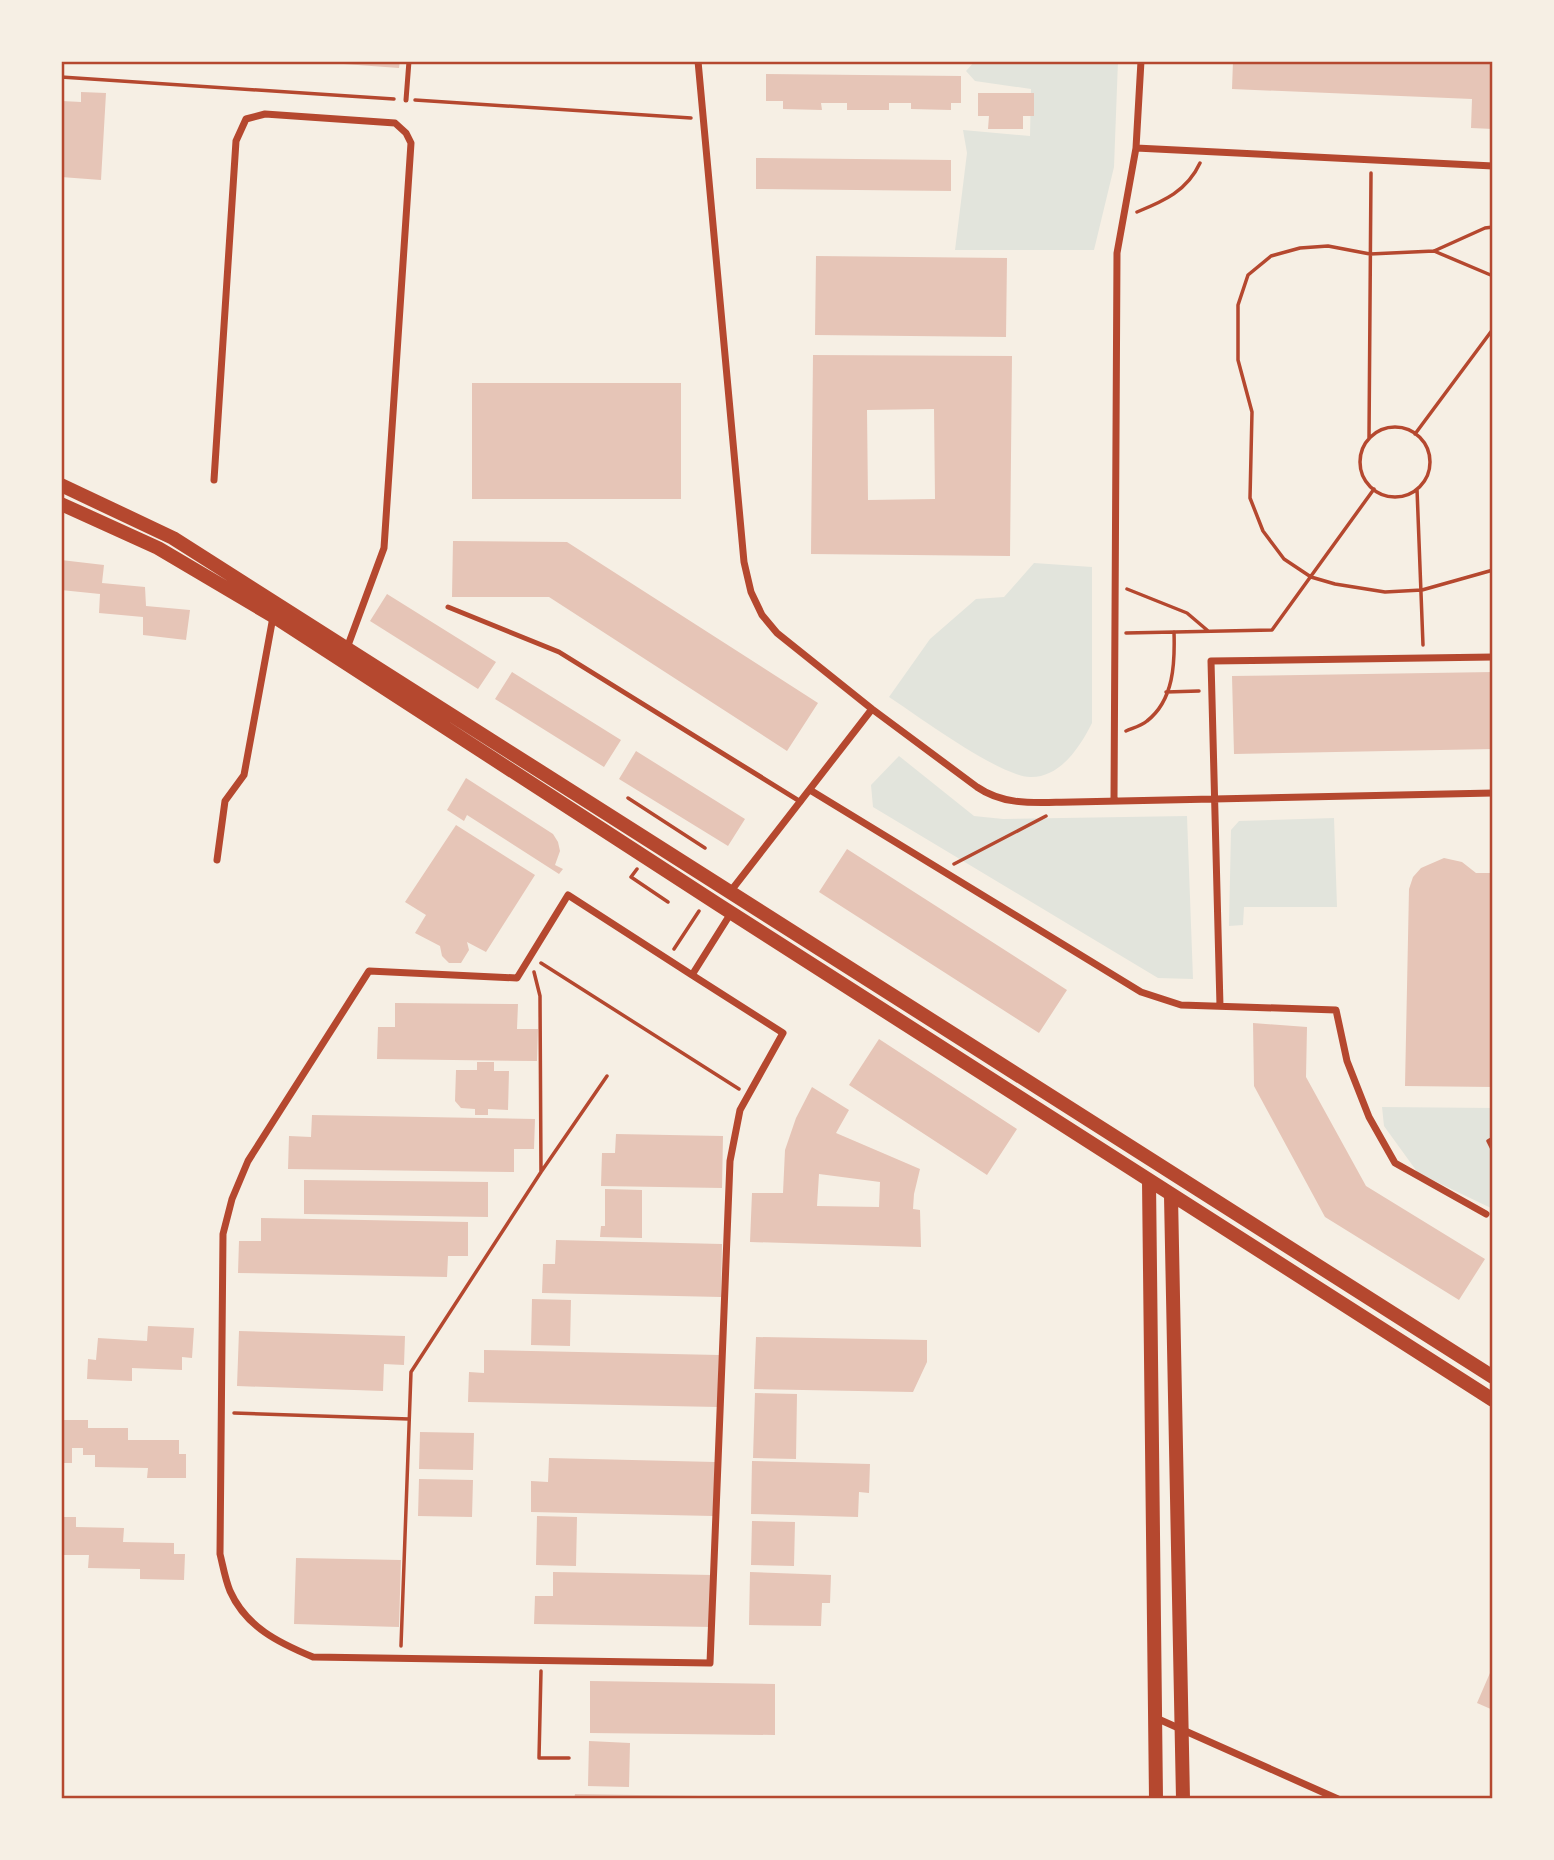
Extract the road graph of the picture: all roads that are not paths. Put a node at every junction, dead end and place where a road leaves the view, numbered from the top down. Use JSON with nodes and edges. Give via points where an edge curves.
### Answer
{"nodes":[{"id":1,"x":409,"y":61,"type":"edge"},
{"id":2,"x":698,"y":61,"type":"edge"},
{"id":3,"x":1141,"y":61,"type":"edge"},
{"id":4,"x":406,"y":100,"type":"road end"},
{"id":5,"x":1136,"y":148,"type":"junction"},
{"id":6,"x":1493,"y":166,"type":"edge"},
{"id":7,"x":214,"y":480,"type":"dead end"},
{"id":8,"x":61,"y":485,"type":"edge"},
{"id":9,"x":61,"y":504,"type":"edge"},
{"id":10,"x":448,"y":607,"type":"dead end"},
{"id":11,"x":273,"y":616,"type":"junction"},
{"id":12,"x":347,"y":648,"type":"junction"},
{"id":13,"x":1493,"y":657,"type":"edge"},
{"id":14,"x":872,"y":709,"type":"junction"},
{"id":15,"x":810,"y":790,"type":"junction"},
{"id":16,"x":1493,"y":793,"type":"edge"},
{"id":17,"x":1216,"y":799,"type":"junction"},
{"id":18,"x":1114,"y":800,"type":"junction"},
{"id":19,"x":801,"y":802,"type":"junction"},
{"id":20,"x":217,"y":860,"type":"dead end"},
{"id":21,"x":730,"y":892,"type":"junction"},
{"id":22,"x":731,"y":913,"type":"junction"},
{"id":23,"x":692,"y":975,"type":"junction"},
{"id":24,"x":1220,"y":1006,"type":"junction"},
{"id":25,"x":1150,"y":1181,"type":"junction"},
{"id":26,"x":1171,"y":1196,"type":"junction"},
{"id":27,"x":1486,"y":1213,"type":"dead end"},
{"id":28,"x":1493,"y":1377,"type":"edge"},
{"id":29,"x":1493,"y":1400,"type":"edge"},
{"id":30,"x":1156,"y":1718,"type":"junction"},
{"id":31,"x":1182,"y":1730,"type":"junction"},
{"id":32,"x":1157,"y":1799,"type":"edge"},
{"id":33,"x":1183,"y":1799,"type":"edge"},
{"id":34,"x":1338,"y":1799,"type":"edge"}],
"edges":[{"from":1,"to":4,"type":"lane"},
{"from":2,"to":14,"type":"street","via":[[744,562],[751,592],[777,633]]},
{"from":3,"to":5,"type":"street"},
{"from":5,"to":6,"type":"street"},
{"from":5,"to":18,"type":"street","via":[[1118,253]]},
{"from":7,"to":12,"type":"street","via":[[236,141],[246,119],[265,114],[396,123],[411,143],[384,548]]},
{"from":8,"to":12,"type":"main road","via":[[173,538]]},
{"from":9,"to":11,"type":"main road","via":[[158,548]]},
{"from":10,"to":19,"type":"lane","via":[[559,652]]},
{"from":11,"to":20,"type":"street","via":[[244,775],[225,801]]},
{"from":11,"to":22,"type":"main road"},
{"from":12,"to":21,"type":"main road"},
{"from":13,"to":17,"type":"street","via":[[1211,661]]},
{"from":14,"to":15,"type":"street"},
{"from":14,"to":18,"type":"street","via":[[997,799]]},
{"from":15,"to":19,"type":"street"},
{"from":15,"to":24,"type":"street","via":[[1141,992],[1181,1005]]},
{"from":16,"to":17,"type":"street"},
{"from":17,"to":18,"type":"street"},
{"from":17,"to":24,"type":"street"},
{"from":19,"to":21,"type":"street"},
{"from":21,"to":28,"type":"main road"},
{"from":22,"to":23,"type":"street"},
{"from":22,"to":25,"type":"main road"},
{"from":23,"to":23,"type":"street","via":[[568,895],[517,978],[369,971],[247,1161],[223,1234],[220,1554],[230,1592],[250,1620],[277,1642],[313,1657],[710,1663],[730,1161],[735,1125],[783,1033]]},
{"from":24,"to":27,"type":"street","via":[[1336,1010],[1347,1062],[1369,1117],[1395,1163]]},
{"from":25,"to":26,"type":"main road"},
{"from":25,"to":30,"type":"main road"},
{"from":26,"to":29,"type":"main road"},
{"from":26,"to":31,"type":"main road"},
{"from":30,"to":31,"type":"street"},
{"from":30,"to":32,"type":"main road"},
{"from":31,"to":33,"type":"main road"},
{"from":31,"to":34,"type":"street"}]}
